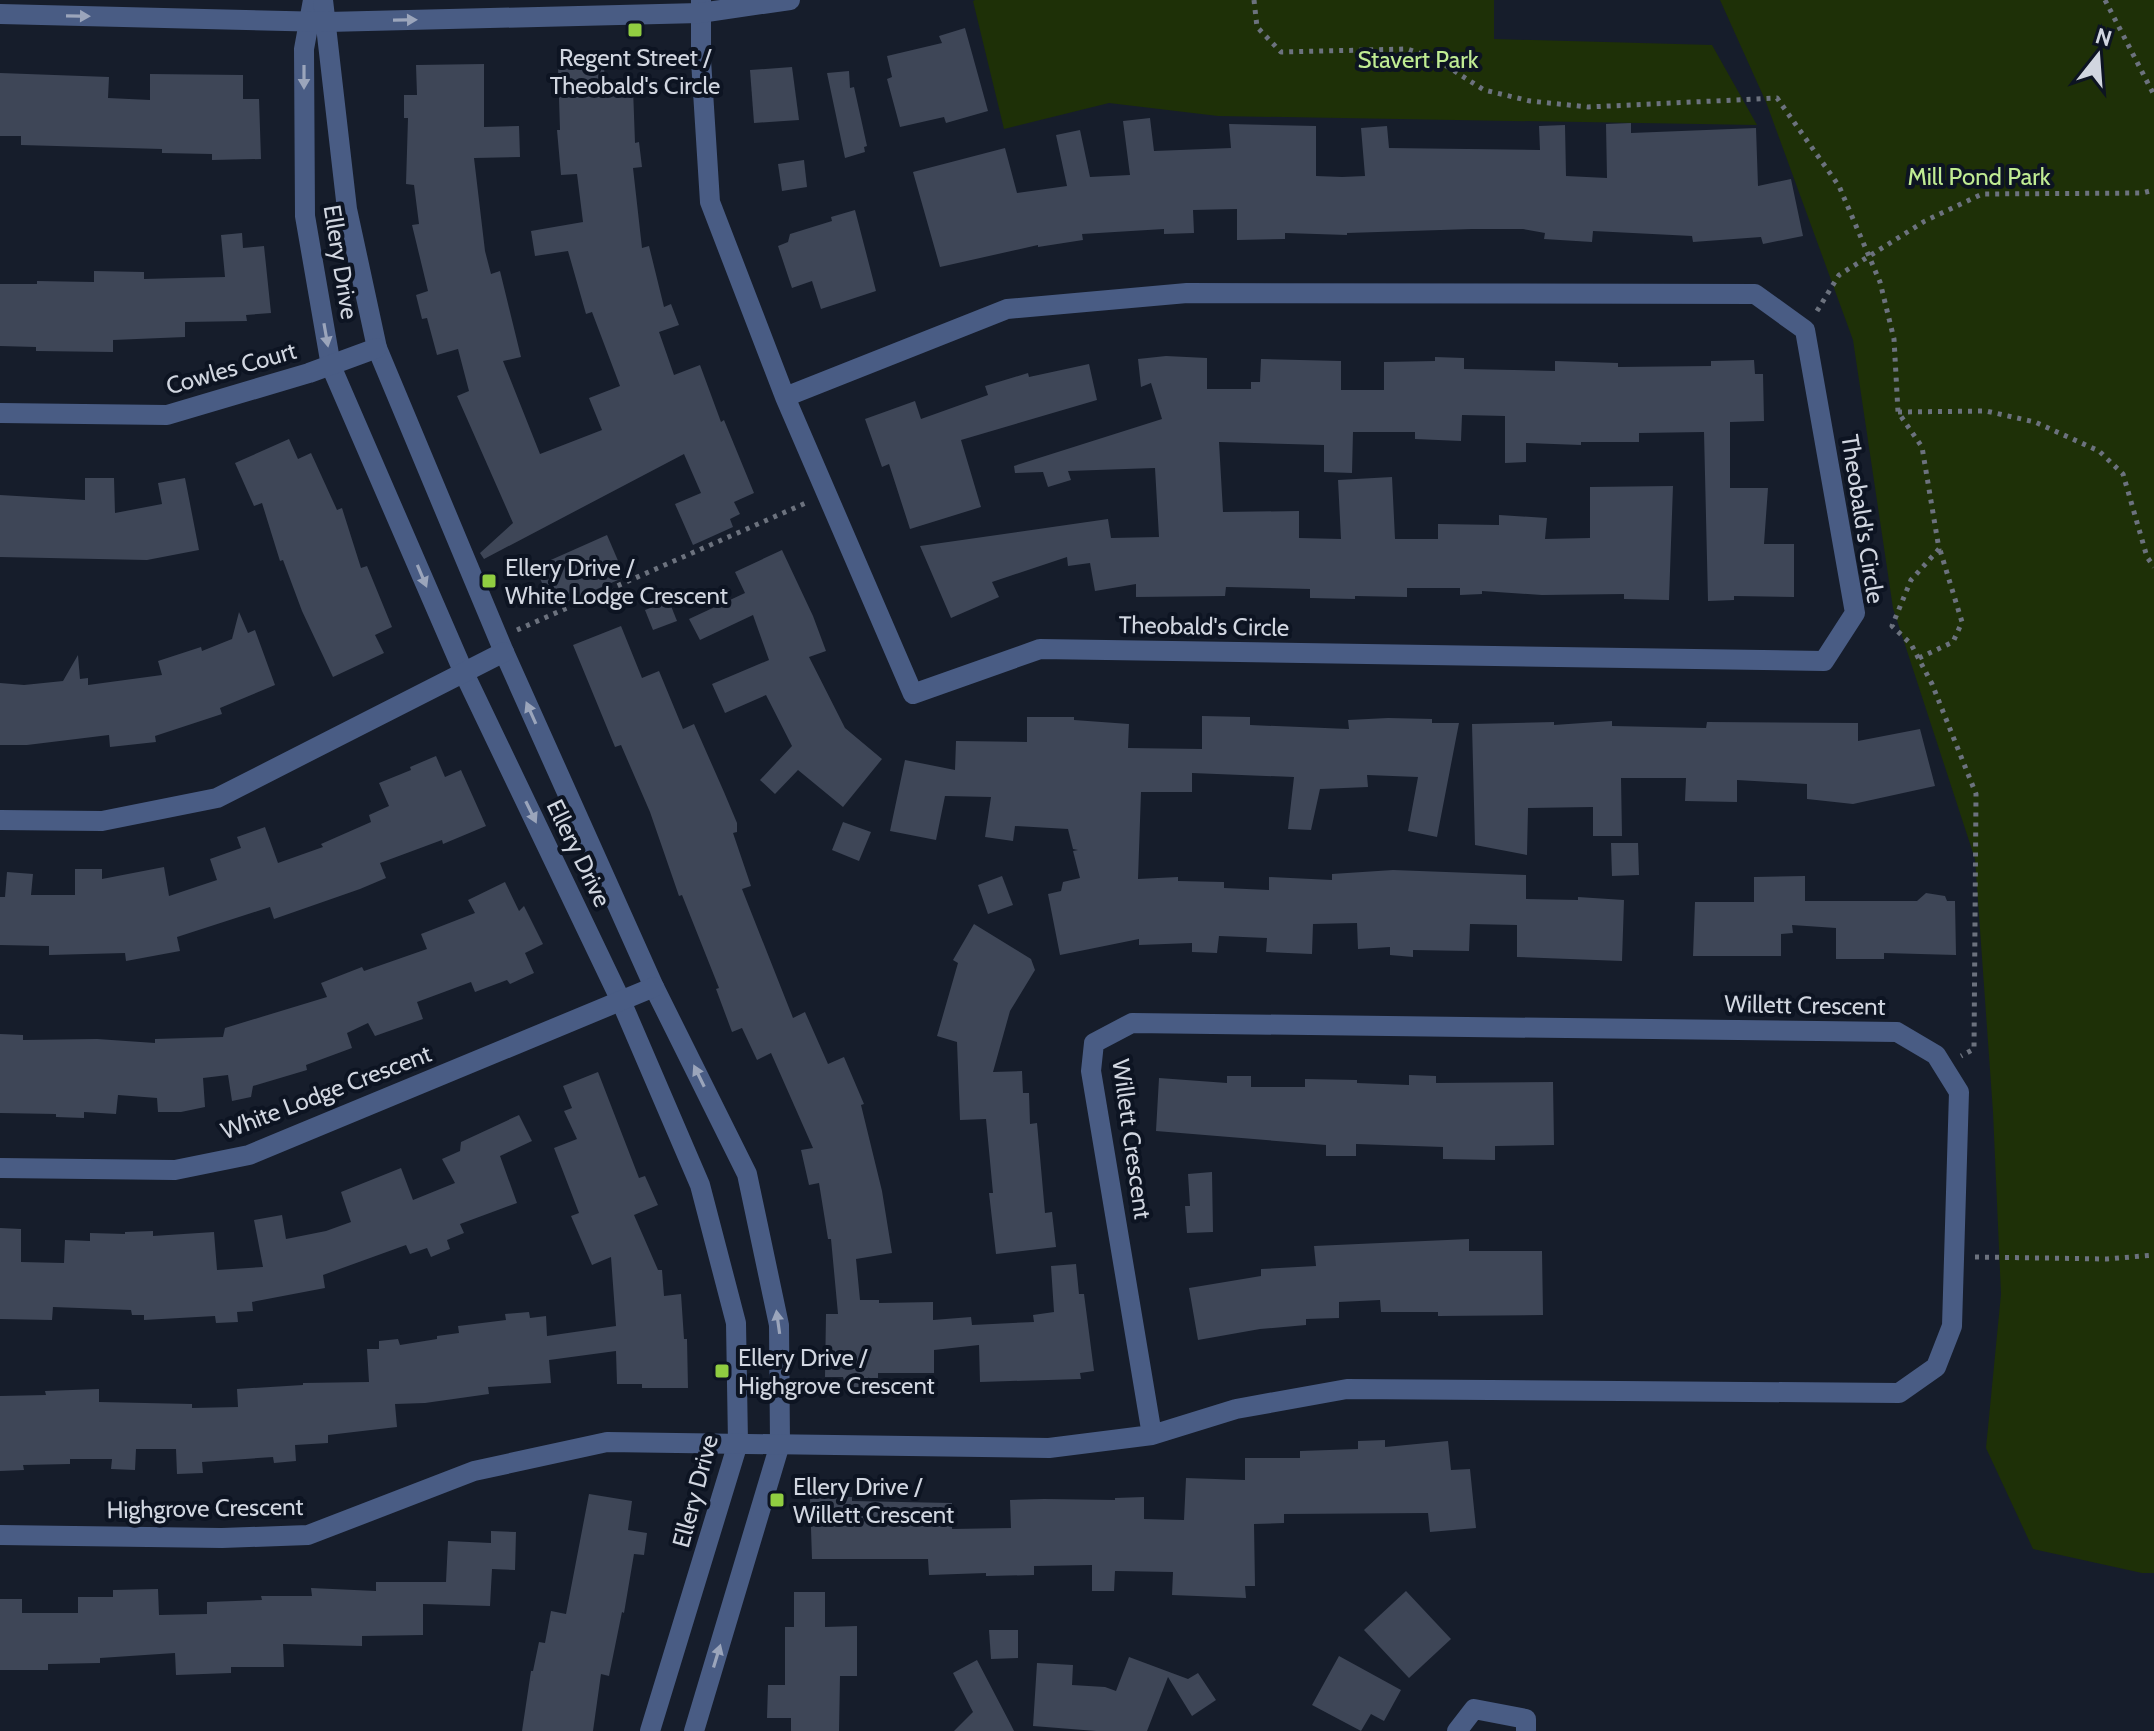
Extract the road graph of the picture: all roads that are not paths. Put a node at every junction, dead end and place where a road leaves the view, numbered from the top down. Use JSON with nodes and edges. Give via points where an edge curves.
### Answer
{"nodes":[{"id":1,"x":313,"y":0,"type":"edge"},
{"id":2,"x":323,"y":0,"type":"edge"},
{"id":3,"x":790,"y":0,"type":"edge"},
{"id":4,"x":701,"y":7,"type":"edge"},
{"id":5,"x":0,"y":14,"type":"edge"},
{"id":6,"x":317,"y":22,"type":"junction"},
{"id":7,"x":377,"y":348,"type":"junction"},
{"id":8,"x":331,"y":366,"type":"junction"},
{"id":9,"x":785,"y":397,"type":"junction"},
{"id":10,"x":0,"y":413,"type":"edge"},
{"id":11,"x":501,"y":645,"type":"junction"},
{"id":12,"x":464,"y":673,"type":"junction"},
{"id":13,"x":0,"y":820,"type":"edge"},
{"id":14,"x":654,"y":987,"type":"junction"},
{"id":15,"x":621,"y":1001,"type":"junction"},
{"id":16,"x":0,"y":1168,"type":"edge"},
{"id":17,"x":1152,"y":1435,"type":"junction"},
{"id":18,"x":738,"y":1443,"type":"junction"},
{"id":19,"x":780,"y":1444,"type":"junction"},
{"id":20,"x":0,"y":1535,"type":"edge"},
{"id":21,"x":650,"y":1731,"type":"edge"},
{"id":22,"x":694,"y":1731,"type":"edge"},
{"id":23,"x":1457,"y":1731,"type":"edge"},
{"id":24,"x":1526,"y":1731,"type":"edge"}],
"edges":[{"from":1,"to":6,"type":"street","name":"Ellery Drive"},
{"from":2,"to":6,"type":"street","name":"Ellery Drive"},
{"from":3,"to":4,"type":"street"},
{"from":6,"to":4,"type":"street","one_way":true},
{"from":4,"to":9,"type":"street","name":"Theobald's Circle","via":[[710,202]]},
{"from":5,"to":6,"type":"street","one_way":true},
{"from":6,"to":7,"type":"street","name":"Ellery Drive","via":[[347,209]]},
{"from":6,"to":8,"type":"street","name":"Ellery Drive","one_way":true,"via":[[304,61],[305,216]]},
{"from":7,"to":8,"type":"street","name":"Cowles Court"},
{"from":7,"to":11,"type":"street","name":"Ellery Drive"},
{"from":8,"to":10,"type":"street","name":"Cowles Court","via":[[167,415]]},
{"from":8,"to":12,"type":"street","name":"Ellery Drive","one_way":true},
{"from":9,"to":9,"type":"street","name":"Theobald's Circle","via":[[1007,309],[1172,294],[1755,294],[1805,330],[1855,613],[1824,661],[1040,649],[913,694]]},
{"from":11,"to":12,"type":"street"},
{"from":14,"to":11,"type":"street","name":"Ellery Drive","one_way":true},
{"from":12,"to":13,"type":"street","via":[[217,798],[102,821]]},
{"from":12,"to":15,"type":"street","name":"Ellery Drive","one_way":true},
{"from":14,"to":15,"type":"street","name":"White Lodge Crescent"},
{"from":19,"to":14,"type":"street","name":"Ellery Drive","one_way":true,"via":[[779,1325],[747,1174]]},
{"from":15,"to":16,"type":"street","name":"White Lodge Crescent","via":[[249,1155],[175,1170]]},
{"from":15,"to":18,"type":"street","name":"Ellery Drive","via":[[700,1185],[736,1323]]},
{"from":17,"to":17,"type":"street","name":"Willett Crescent","via":[[1236,1409],[1347,1389],[1899,1393],[1936,1367],[1952,1326],[1959,1092],[1936,1055],[1897,1032],[1132,1023],[1094,1043],[1091,1071]]},
{"from":17,"to":19,"type":"street","name":"Willett Crescent","via":[[1049,1448]]},
{"from":18,"to":19,"type":"street","name":"Highgrove Crescent"},
{"from":18,"to":20,"type":"street","name":"Highgrove Crescent","via":[[607,1442],[474,1471],[308,1535]]},
{"from":18,"to":21,"type":"street","name":"Ellery Drive"},
{"from":22,"to":19,"type":"street","name":"Ellery Drive","one_way":true},
{"from":23,"to":24,"type":"street","via":[[1474,1709],[1526,1719]]}]}
